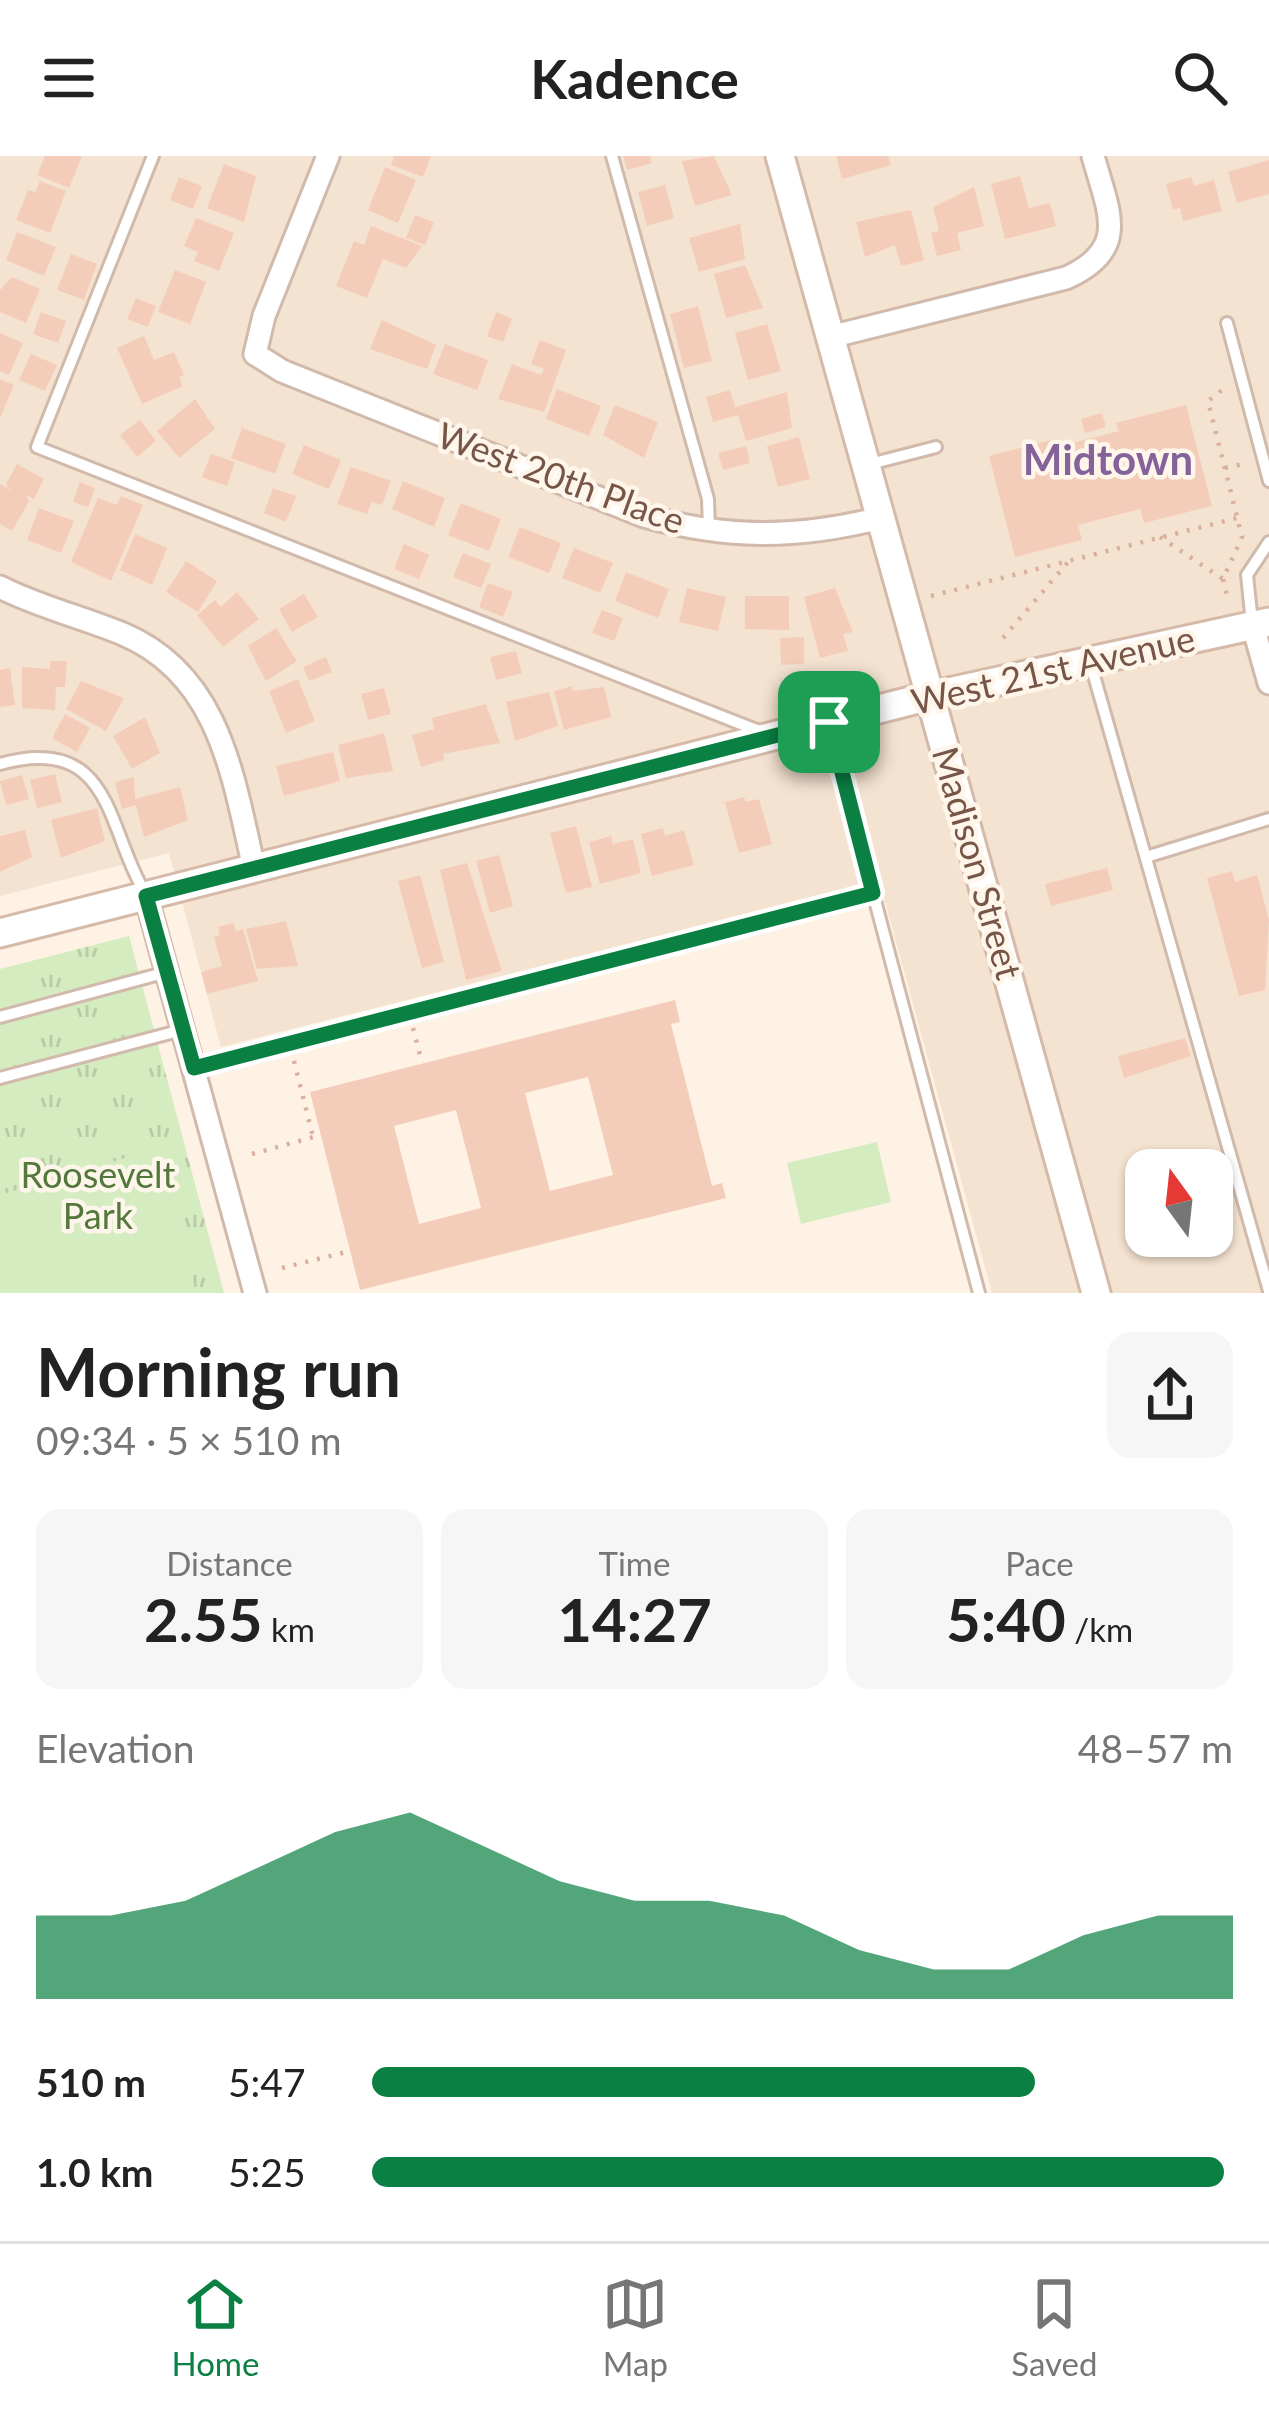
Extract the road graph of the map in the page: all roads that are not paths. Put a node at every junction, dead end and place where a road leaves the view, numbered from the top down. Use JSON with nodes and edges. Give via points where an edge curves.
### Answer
{"nodes":[{"id":1,"x":153,"y":156,"type":"edge"},
{"id":2,"x":328,"y":156,"type":"edge"},
{"id":3,"x":612,"y":156,"type":"edge"},
{"id":4,"x":780,"y":156,"type":"edge"},
{"id":5,"x":1093,"y":156,"type":"edge"},
{"id":6,"x":1227,"y":323,"type":"dead end"},
{"id":7,"x":830,"y":337,"type":"junction"},
{"id":8,"x":936,"y":447,"type":"dead end"},
{"id":9,"x":866,"y":465,"type":"junction"},
{"id":10,"x":1269,"y":481,"type":"edge"},
{"id":11,"x":880,"y":518,"type":"junction"},
{"id":12,"x":710,"y":531,"type":"junction"},
{"id":13,"x":1269,"y":542,"type":"edge"},
{"id":14,"x":0,"y":587,"type":"edge"},
{"id":15,"x":23,"y":599,"type":"junction"},
{"id":16,"x":0,"y":605,"type":"edge"},
{"id":17,"x":1261,"y":624,"type":"edge"},
{"id":18,"x":1090,"y":662,"type":"junction"},
{"id":19,"x":1269,"y":683,"type":"edge"},
{"id":20,"x":930,"y":696,"type":"junction"},
{"id":21,"x":829,"y":722,"type":"junction"},
{"id":22,"x":772,"y":736,"type":"junction"},
{"id":23,"x":0,"y":764,"type":"edge"},
{"id":24,"x":1269,"y":819,"type":"edge"},
{"id":25,"x":1146,"y":857,"type":"junction"},
{"id":26,"x":254,"y":868,"type":"junction"},
{"id":27,"x":873,"y":893,"type":"junction"},
{"id":28,"x":146,"y":896,"type":"junction"},
{"id":29,"x":0,"y":933,"type":"edge"},
{"id":30,"x":167,"y":972,"type":"junction"},
{"id":31,"x":0,"y":1017,"type":"edge"},
{"id":32,"x":183,"y":1030,"type":"junction"},
{"id":33,"x":194,"y":1068,"type":"junction"},
{"id":34,"x":0,"y":1078,"type":"edge"},
{"id":35,"x":1269,"y":1291,"type":"edge"},
{"id":36,"x":255,"y":1293,"type":"edge"},
{"id":37,"x":979,"y":1293,"type":"edge"},
{"id":38,"x":1096,"y":1293,"type":"edge"}],
"edges":[{"from":1,"to":22,"type":"lane","via":[[38,447]]},
{"from":2,"to":12,"type":"street","name":"West 20th Place","via":[[255,354],[644,516]]},
{"from":3,"to":12,"type":"lane","via":[[708,499]]},
{"from":4,"to":7,"type":"street","name":"Madison Street"},
{"from":5,"to":7,"type":"street","via":[[1111,235],[1099,260],[1066,278]]},
{"from":6,"to":10,"type":"lane"},
{"from":7,"to":9,"type":"street","name":"Madison Street"},
{"from":8,"to":9,"type":"lane"},
{"from":9,"to":11,"type":"street","name":"Madison Street"},
{"from":11,"to":12,"type":"street","name":"West 20th Place","via":[[784,536]]},
{"from":11,"to":20,"type":"street","name":"Madison Street"},
{"from":13,"to":17,"type":"lane","via":[[1246,575]]},
{"from":14,"to":15,"type":"street"},
{"from":15,"to":16,"type":"street"},
{"from":15,"to":26,"type":"street","via":[[129,636],[183,675],[225,749]]},
{"from":17,"to":18,"type":"street","name":"West 21st Avenue"},
{"from":17,"to":19,"type":"street"},
{"from":18,"to":20,"type":"street","name":"West 21st Avenue"},
{"from":18,"to":25,"type":"lane"},
{"from":20,"to":21,"type":"street","name":"West 21st Avenue"},
{"from":20,"to":38,"type":"street","name":"Madison Street"},
{"from":21,"to":22,"type":"street","name":"West 21st Avenue"},
{"from":21,"to":27,"type":"lane"},
{"from":22,"to":26,"type":"street","name":"West 21st Avenue"},
{"from":23,"to":28,"type":"lane","via":[[46,758],[103,792]]},
{"from":24,"to":25,"type":"lane"},
{"from":25,"to":35,"type":"lane"},
{"from":26,"to":28,"type":"street","name":"West 21st Avenue"},
{"from":27,"to":33,"type":"lane"},
{"from":27,"to":37,"type":"lane"},
{"from":28,"to":29,"type":"street","name":"West 21st Avenue"},
{"from":28,"to":30,"type":"street"},
{"from":30,"to":31,"type":"lane"},
{"from":30,"to":32,"type":"street"},
{"from":32,"to":33,"type":"street"},
{"from":32,"to":34,"type":"lane"},
{"from":33,"to":36,"type":"street"}]}
